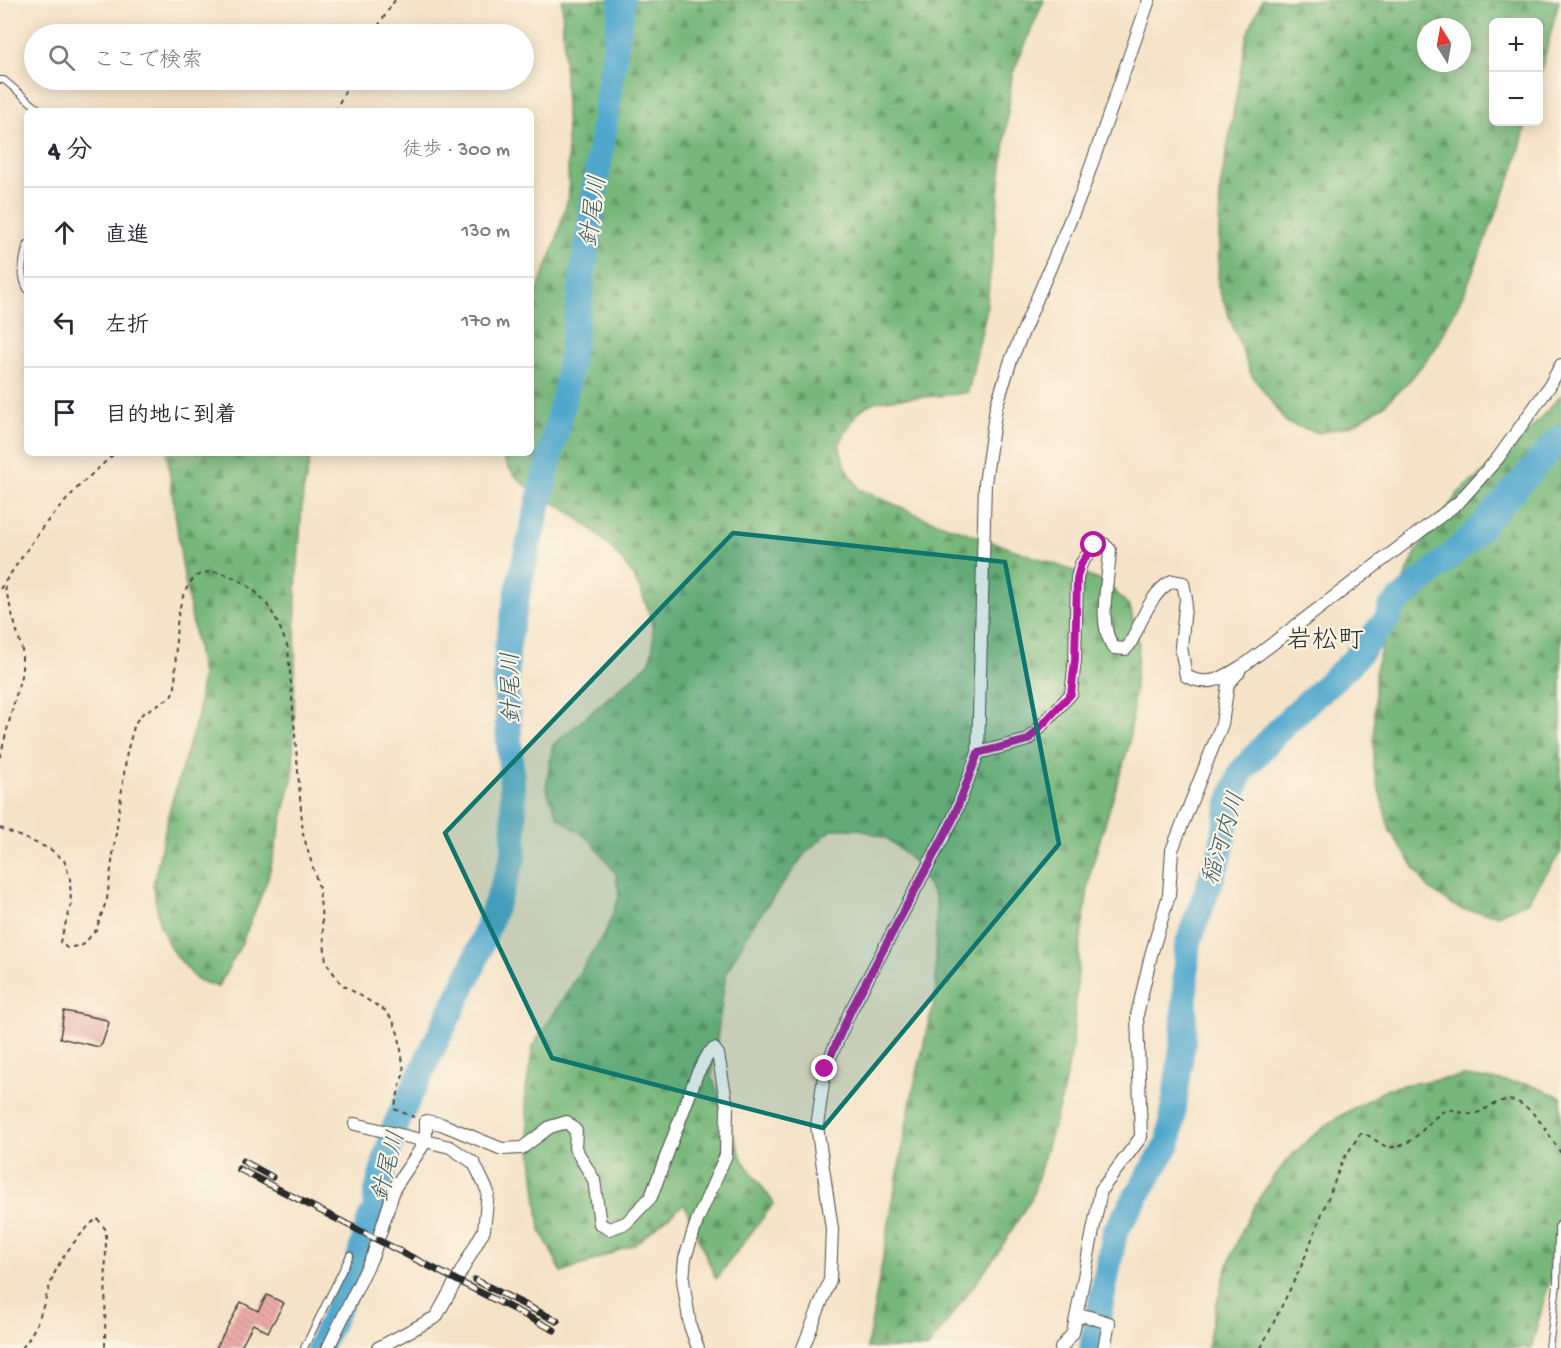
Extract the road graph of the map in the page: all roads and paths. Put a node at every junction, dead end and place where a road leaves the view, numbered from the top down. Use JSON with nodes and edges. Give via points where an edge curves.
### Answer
{"nodes":[{"id":1,"x":395,"y":0,"type":"edge"},
{"id":2,"x":1149,"y":0,"type":"edge"},
{"id":3,"x":379,"y":24,"type":"edge"},
{"id":4,"x":0,"y":80,"type":"edge"},
{"id":5,"x":346,"y":90,"type":"edge"},
{"id":6,"x":37,"y":108,"type":"edge"},
{"id":7,"x":337,"y":108,"type":"edge"},
{"id":8,"x":24,"y":256,"type":"edge"},
{"id":9,"x":24,"y":283,"type":"edge"},
{"id":10,"x":1561,"y":365,"type":"edge"},
{"id":11,"x":112,"y":456,"type":"edge"},
{"id":12,"x":4,"y":584,"type":"junction"},
{"id":13,"x":0,"y":589,"type":"edge"},
{"id":14,"x":1247,"y":663,"type":"junction"},
{"id":15,"x":978,"y":753,"type":"junction"},
{"id":16,"x":0,"y":757,"type":"edge"},
{"id":17,"x":0,"y":828,"type":"edge"},
{"id":18,"x":415,"y":1117,"type":"dead end"},
{"id":19,"x":355,"y":1124,"type":"dead end"},
{"id":20,"x":422,"y":1140,"type":"junction"},
{"id":21,"x":1561,"y":1153,"type":"edge"},
{"id":22,"x":1561,"y":1223,"type":"edge"},
{"id":23,"x":350,"y":1255,"type":"dead end"},
{"id":24,"x":1082,"y":1317,"type":"junction"},
{"id":25,"x":22,"y":1348,"type":"edge"},
{"id":26,"x":105,"y":1348,"type":"edge"},
{"id":27,"x":304,"y":1348,"type":"edge"},
{"id":28,"x":328,"y":1348,"type":"edge"},
{"id":29,"x":378,"y":1348,"type":"edge"},
{"id":30,"x":698,"y":1348,"type":"edge"},
{"id":31,"x":803,"y":1348,"type":"edge"},
{"id":32,"x":1061,"y":1348,"type":"edge"},
{"id":33,"x":1104,"y":1348,"type":"edge"},
{"id":34,"x":1261,"y":1348,"type":"edge"},
{"id":35,"x":1549,"y":1348,"type":"edge"}],
"edges":[{"from":1,"to":3,"type":"path"},
{"from":2,"to":15,"type":"street","via":[[1082,192],[1011,360],[996,407],[985,483]]},
{"from":4,"to":6,"type":"lane"},
{"from":5,"to":7,"type":"path"},
{"from":8,"to":9,"type":"lane"},
{"from":10,"to":14,"type":"street","via":[[1498,458],[1459,502]]},
{"from":11,"to":12,"type":"path","via":[[44,525]]},
{"from":12,"to":13,"type":"path"},
{"from":12,"to":16,"type":"path","via":[[22,651],[22,672]]},
{"from":14,"to":15,"type":"street","via":[[1215,681],[1200,683],[1186,676],[1181,647],[1186,598],[1183,583],[1172,580],[1163,585],[1126,649],[1114,648],[1104,625],[1110,550],[1104,544],[1094,545],[1077,578],[1071,694],[1028,740]]},
{"from":14,"to":24,"type":"street","via":[[1228,684],[1222,724],[1172,850],[1169,896],[1150,955],[1137,1015],[1141,1137],[1101,1190]]},
{"from":15,"to":31,"type":"street","via":[[953,819],[851,1010],[825,1069],[817,1126],[832,1229],[830,1280]]},
{"from":17,"to":18,"type":"path","via":[[50,849],[64,860],[70,878],[71,905],[60,942],[67,948],[83,945],[96,930],[107,899],[127,752],[135,723],[143,713],[171,697],[175,687],[179,614],[187,587],[196,576],[211,572],[226,573],[249,588],[267,604],[288,648],[303,834],[319,888],[326,962],[341,984],[386,1011],[393,1021],[404,1071],[394,1109]]},
{"from":19,"to":20,"type":"street"},
{"from":20,"to":28,"type":"street","via":[[395,1187],[373,1255]]},
{"from":20,"to":29,"type":"street","via":[[450,1147],[474,1163],[488,1192],[484,1230],[436,1317]]},
{"from":20,"to":30,"type":"street","via":[[426,1121],[502,1149],[522,1148],[550,1127],[567,1122],[576,1131],[575,1148],[594,1180],[600,1224],[609,1229],[626,1224],[651,1197],[697,1074],[714,1049],[727,1106],[726,1155],[697,1221],[685,1258],[683,1280],[690,1326]]},
{"from":21,"to":34,"type":"path","via":[[1536,1119],[1520,1101],[1514,1100],[1471,1114],[1451,1109],[1442,1112],[1412,1140],[1392,1147],[1360,1134],[1344,1160],[1301,1268]]},
{"from":22,"to":35,"type":"lane"},
{"from":23,"to":27,"type":"lane"},
{"from":24,"to":32,"type":"street"},
{"from":24,"to":33,"type":"street","via":[[1109,1323]]},
{"from":25,"to":26,"type":"path","via":[[40,1318],[57,1268],[75,1239],[97,1218],[106,1230]]}]}
